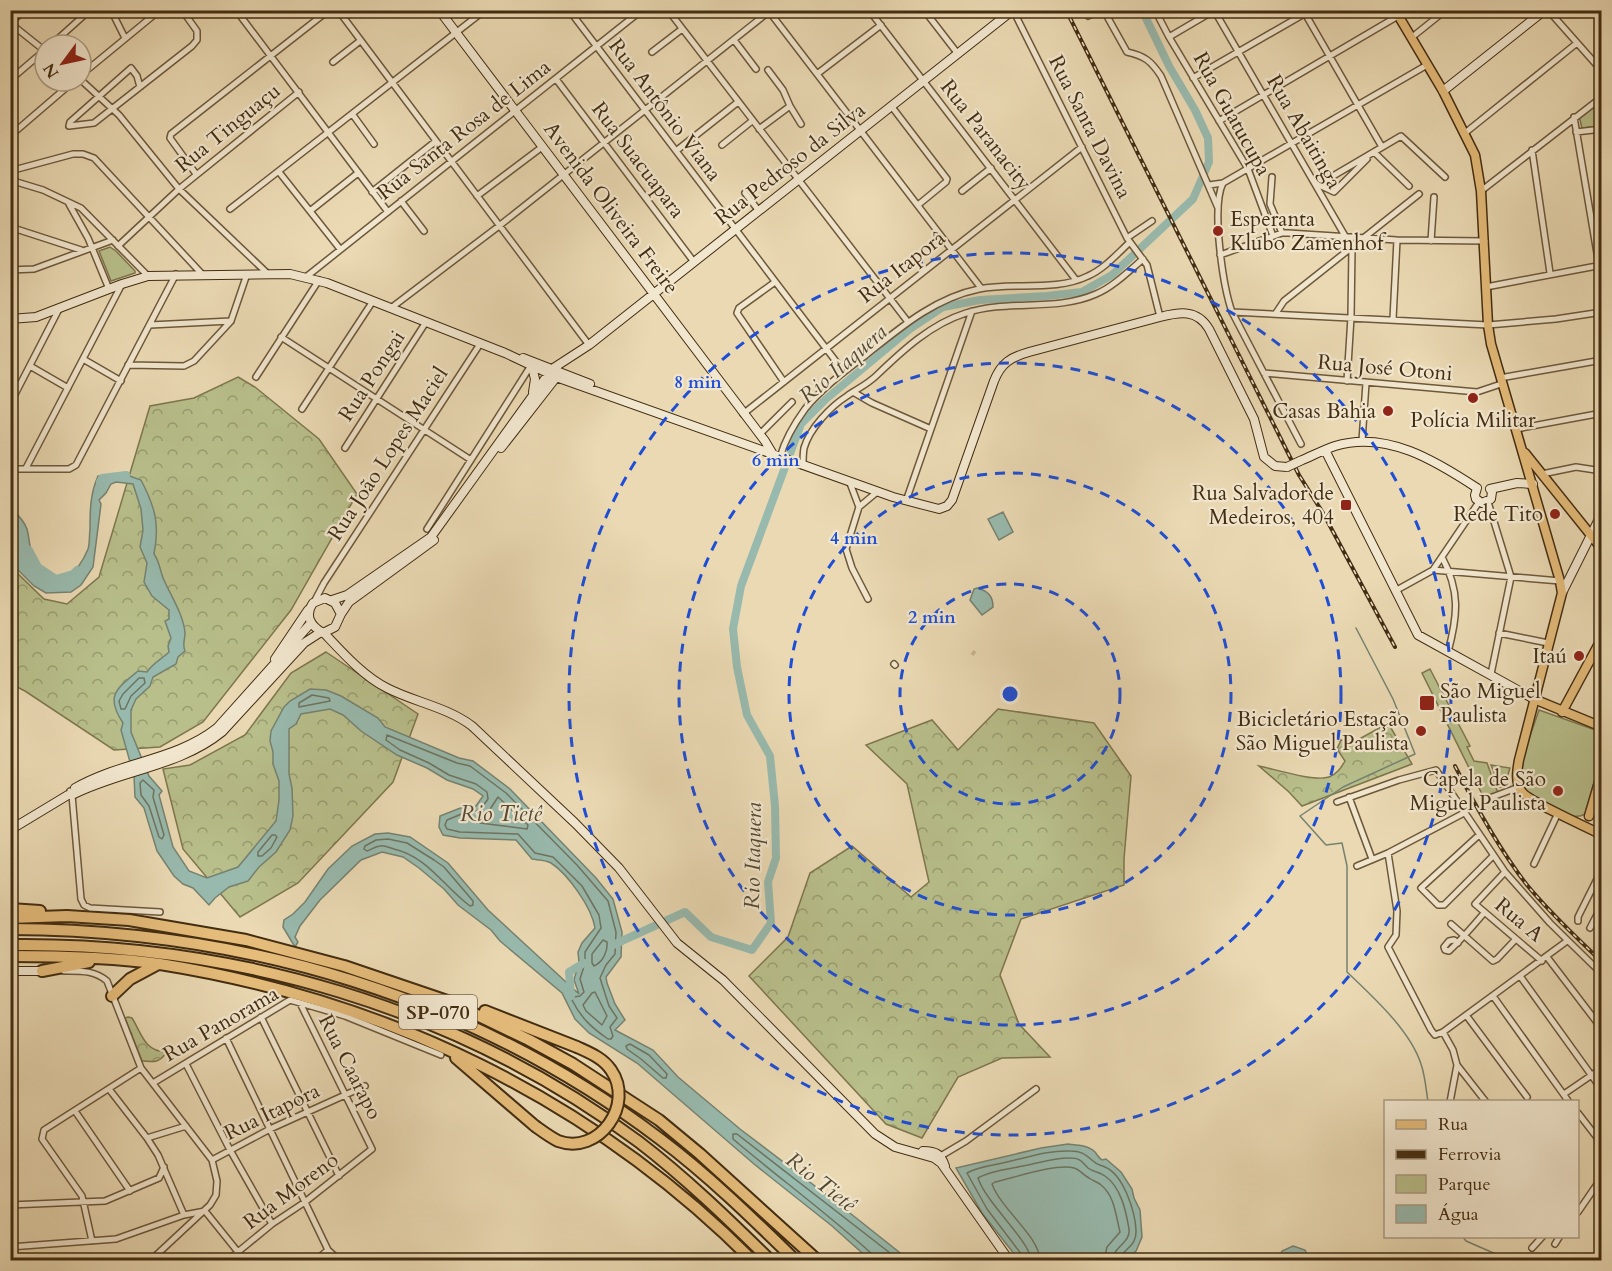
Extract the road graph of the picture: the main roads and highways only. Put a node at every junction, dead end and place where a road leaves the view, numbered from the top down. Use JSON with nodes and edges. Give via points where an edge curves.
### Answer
{"nodes":[{"id":1,"x":439,"y":10,"type":"edge"},
{"id":2,"x":1013,"y":10,"type":"edge"},
{"id":3,"x":1546,"y":10,"type":"edge"},
{"id":4,"x":1397,"y":13,"type":"edge"},
{"id":5,"x":1443,"y":91,"type":"junction"},
{"id":6,"x":653,"y":294,"type":"junction"},
{"id":7,"x":10,"y":319,"type":"edge"},
{"id":8,"x":503,"y":352,"type":"junction"},
{"id":9,"x":531,"y":367,"type":"junction"},
{"id":10,"x":554,"y":373,"type":"junction"},
{"id":11,"x":546,"y":389,"type":"junction"},
{"id":12,"x":595,"y":391,"type":"junction"},
{"id":13,"x":532,"y":396,"type":"junction"},
{"id":14,"x":635,"y":404,"type":"junction"},
{"id":15,"x":1325,"y":450,"type":"junction"},
{"id":16,"x":1523,"y":450,"type":"junction"},
{"id":17,"x":776,"y":456,"type":"junction"},
{"id":18,"x":1533,"y":484,"type":"junction"},
{"id":19,"x":1478,"y":488,"type":"junction"},
{"id":20,"x":1490,"y":489,"type":"junction"},
{"id":21,"x":1558,"y":495,"type":"junction"},
{"id":22,"x":1602,"y":513,"type":"edge"},
{"id":23,"x":1590,"y":534,"type":"junction"},
{"id":24,"x":1602,"y":549,"type":"edge"},
{"id":25,"x":1562,"y":593,"type":"junction"},
{"id":26,"x":331,"y":600,"type":"junction"},
{"id":27,"x":311,"y":606,"type":"junction"},
{"id":28,"x":340,"y":614,"type":"junction"},
{"id":29,"x":311,"y":623,"type":"junction"},
{"id":30,"x":325,"y":632,"type":"junction"},
{"id":31,"x":1602,"y":638,"type":"edge"},
{"id":32,"x":262,"y":678,"type":"junction"},
{"id":33,"x":1534,"y":699,"type":"junction"},
{"id":34,"x":1562,"y":712,"type":"junction"},
{"id":35,"x":1602,"y":727,"type":"edge"},
{"id":36,"x":148,"y":764,"type":"junction"},
{"id":37,"x":1602,"y":772,"type":"edge"},
{"id":38,"x":1589,"y":816,"type":"junction"},
{"id":39,"x":1573,"y":819,"type":"junction"},
{"id":40,"x":1602,"y":829,"type":"edge"},
{"id":41,"x":10,"y":830,"type":"edge"},
{"id":42,"x":1602,"y":835,"type":"edge"},
{"id":43,"x":10,"y":909,"type":"edge"},
{"id":44,"x":67,"y":916,"type":"junction"},
{"id":45,"x":10,"y":918,"type":"edge"},
{"id":46,"x":10,"y":929,"type":"edge"},
{"id":47,"x":10,"y":945,"type":"edge"},
{"id":48,"x":10,"y":956,"type":"edge"},
{"id":49,"x":104,"y":959,"type":"junction"},
{"id":50,"x":159,"y":964,"type":"junction"},
{"id":51,"x":10,"y":971,"type":"edge"},
{"id":52,"x":42,"y":971,"type":"joint"},
{"id":53,"x":112,"y":996,"type":"road end"},
{"id":54,"x":450,"y":1002,"type":"junction"},
{"id":55,"x":434,"y":1042,"type":"junction"},
{"id":56,"x":540,"y":1060,"type":"junction"},
{"id":57,"x":659,"y":1120,"type":"junction"},
{"id":58,"x":752,"y":1260,"type":"edge"},
{"id":59,"x":770,"y":1260,"type":"edge"},
{"id":60,"x":795,"y":1260,"type":"edge"},
{"id":61,"x":817,"y":1260,"type":"edge"},
{"id":62,"x":1009,"y":1260,"type":"edge"}],
"edges":[{"from":1,"to":6,"type":"main road","name":"Avenida Oliveira Freire"},
{"from":2,"to":6,"type":"main road","name":"Rua Pedroso da Silva"},
{"from":3,"to":5,"type":"main road"},
{"from":4,"to":5,"type":"main road"},
{"from":5,"to":16,"type":"main road","via":[[1475,155],[1485,241],[1488,325]]},
{"from":6,"to":10,"type":"main road","name":"Rua Pedroso da Silva"},
{"from":6,"to":17,"type":"main road","name":"Avenida Oliveira Freire"},
{"from":7,"to":8,"type":"main road","via":[[30,318],[59,309],[148,276],[268,274],[319,280]]},
{"from":8,"to":9,"type":"main road"},
{"from":8,"to":10,"type":"main road"},
{"from":9,"to":10,"type":"main road"},
{"from":9,"to":13,"type":"main road","via":[[535,387]]},
{"from":10,"to":11,"type":"main road"},
{"from":10,"to":12,"type":"main road"},
{"from":10,"to":13,"type":"main road"},
{"from":10,"to":14,"type":"main road"},
{"from":11,"to":12,"type":"main road","via":[[558,384]]},
{"from":11,"to":28,"type":"main road","via":[[435,539],[349,602]]},
{"from":12,"to":14,"type":"main road"},
{"from":13,"to":26,"type":"main road","via":[[431,537],[347,595]]},
{"from":14,"to":17,"type":"main road"},
{"from":15,"to":17,"type":"main road","bridge":true,"via":[[1287,467],[1273,465],[1264,457],[1252,416],[1205,322],[1188,313],[1160,317],[1009,359],[996,375],[949,504],[942,508],[877,492]]},
{"from":15,"to":19,"type":"main road","via":[[1362,441],[1404,448]]},
{"from":15,"to":33,"type":"main road","via":[[1418,635]]},
{"from":16,"to":18,"type":"main road"},
{"from":16,"to":21,"type":"main road"},
{"from":18,"to":20,"type":"main road"},
{"from":18,"to":21,"type":"main road"},
{"from":18,"to":25,"type":"main road"},
{"from":19,"to":20,"type":"main road"},
{"from":19,"to":20,"type":"main road","via":[[1475,495],[1483,502],[1492,496]]},
{"from":21,"to":23,"type":"main road"},
{"from":22,"to":23,"type":"main road"},
{"from":23,"to":24,"type":"main road"},
{"from":23,"to":25,"type":"main road"},
{"from":25,"to":33,"type":"main road"},
{"from":26,"to":27,"type":"main road","via":[[320,599]]},
{"from":26,"to":28,"type":"main road"},
{"from":27,"to":29,"type":"main road"},
{"from":27,"to":32,"type":"main road"},
{"from":28,"to":30,"type":"main road","via":[[338,623]]},
{"from":29,"to":30,"type":"main road"},
{"from":29,"to":32,"type":"main road"},
{"from":30,"to":36,"type":"main road","via":[[304,643],[222,732],[188,753]]},
{"from":30,"to":62,"type":"main road","via":[[379,684],[472,726],[625,874],[677,943],[723,980],[875,1134],[894,1147],[936,1155]]},
{"from":31,"to":34,"type":"main road"},
{"from":32,"to":36,"type":"main road","via":[[217,728],[192,745]]},
{"from":33,"to":34,"type":"main road"},
{"from":33,"to":39,"type":"main road","via":[[1519,760],[1519,787],[1526,797]]},
{"from":34,"to":35,"type":"main road"},
{"from":36,"to":41,"type":"main road","via":[[91,779]]},
{"from":37,"to":38,"type":"main road"},
{"from":38,"to":39,"type":"main road"},
{"from":38,"to":40,"type":"main road"},
{"from":39,"to":42,"type":"main road"},
{"from":43,"to":44,"type":"highway"},
{"from":44,"to":45,"type":"highway"},
{"from":44,"to":54,"type":"highway","via":[[129,920],[246,940],[344,966]]},
{"from":46,"to":56,"type":"highway","number":"SP-070","via":[[172,939],[289,962],[403,998],[470,1025]]},
{"from":47,"to":59,"type":"highway","number":"SP-070","via":[[68,944],[218,961],[368,1000],[442,1029],[509,1060],[638,1142],[707,1198]]},
{"from":48,"to":49,"type":"highway"},
{"from":49,"to":50,"type":"highway"},
{"from":49,"to":52,"type":"highway"},
{"from":50,"to":53,"type":"highway","via":[[130,979]]},
{"from":50,"to":55,"type":"highway","via":[[274,987],[357,1012]]},
{"from":51,"to":52,"type":"main road"},
{"from":54,"to":55,"type":"highway","bridge":true,"via":[[481,1010],[602,1060],[618,1084],[617,1112],[600,1134],[587,1141],[560,1141],[535,1126],[470,1068]]},
{"from":54,"to":57,"type":"highway","via":[[573,1064]]},
{"from":55,"to":58,"type":"highway","via":[[531,1092],[621,1150],[714,1223]]},
{"from":56,"to":57,"type":"highway"},
{"from":56,"to":60,"type":"highway","number":"SP-070","via":[[660,1139]]},
{"from":57,"to":61,"type":"highway"}]}
